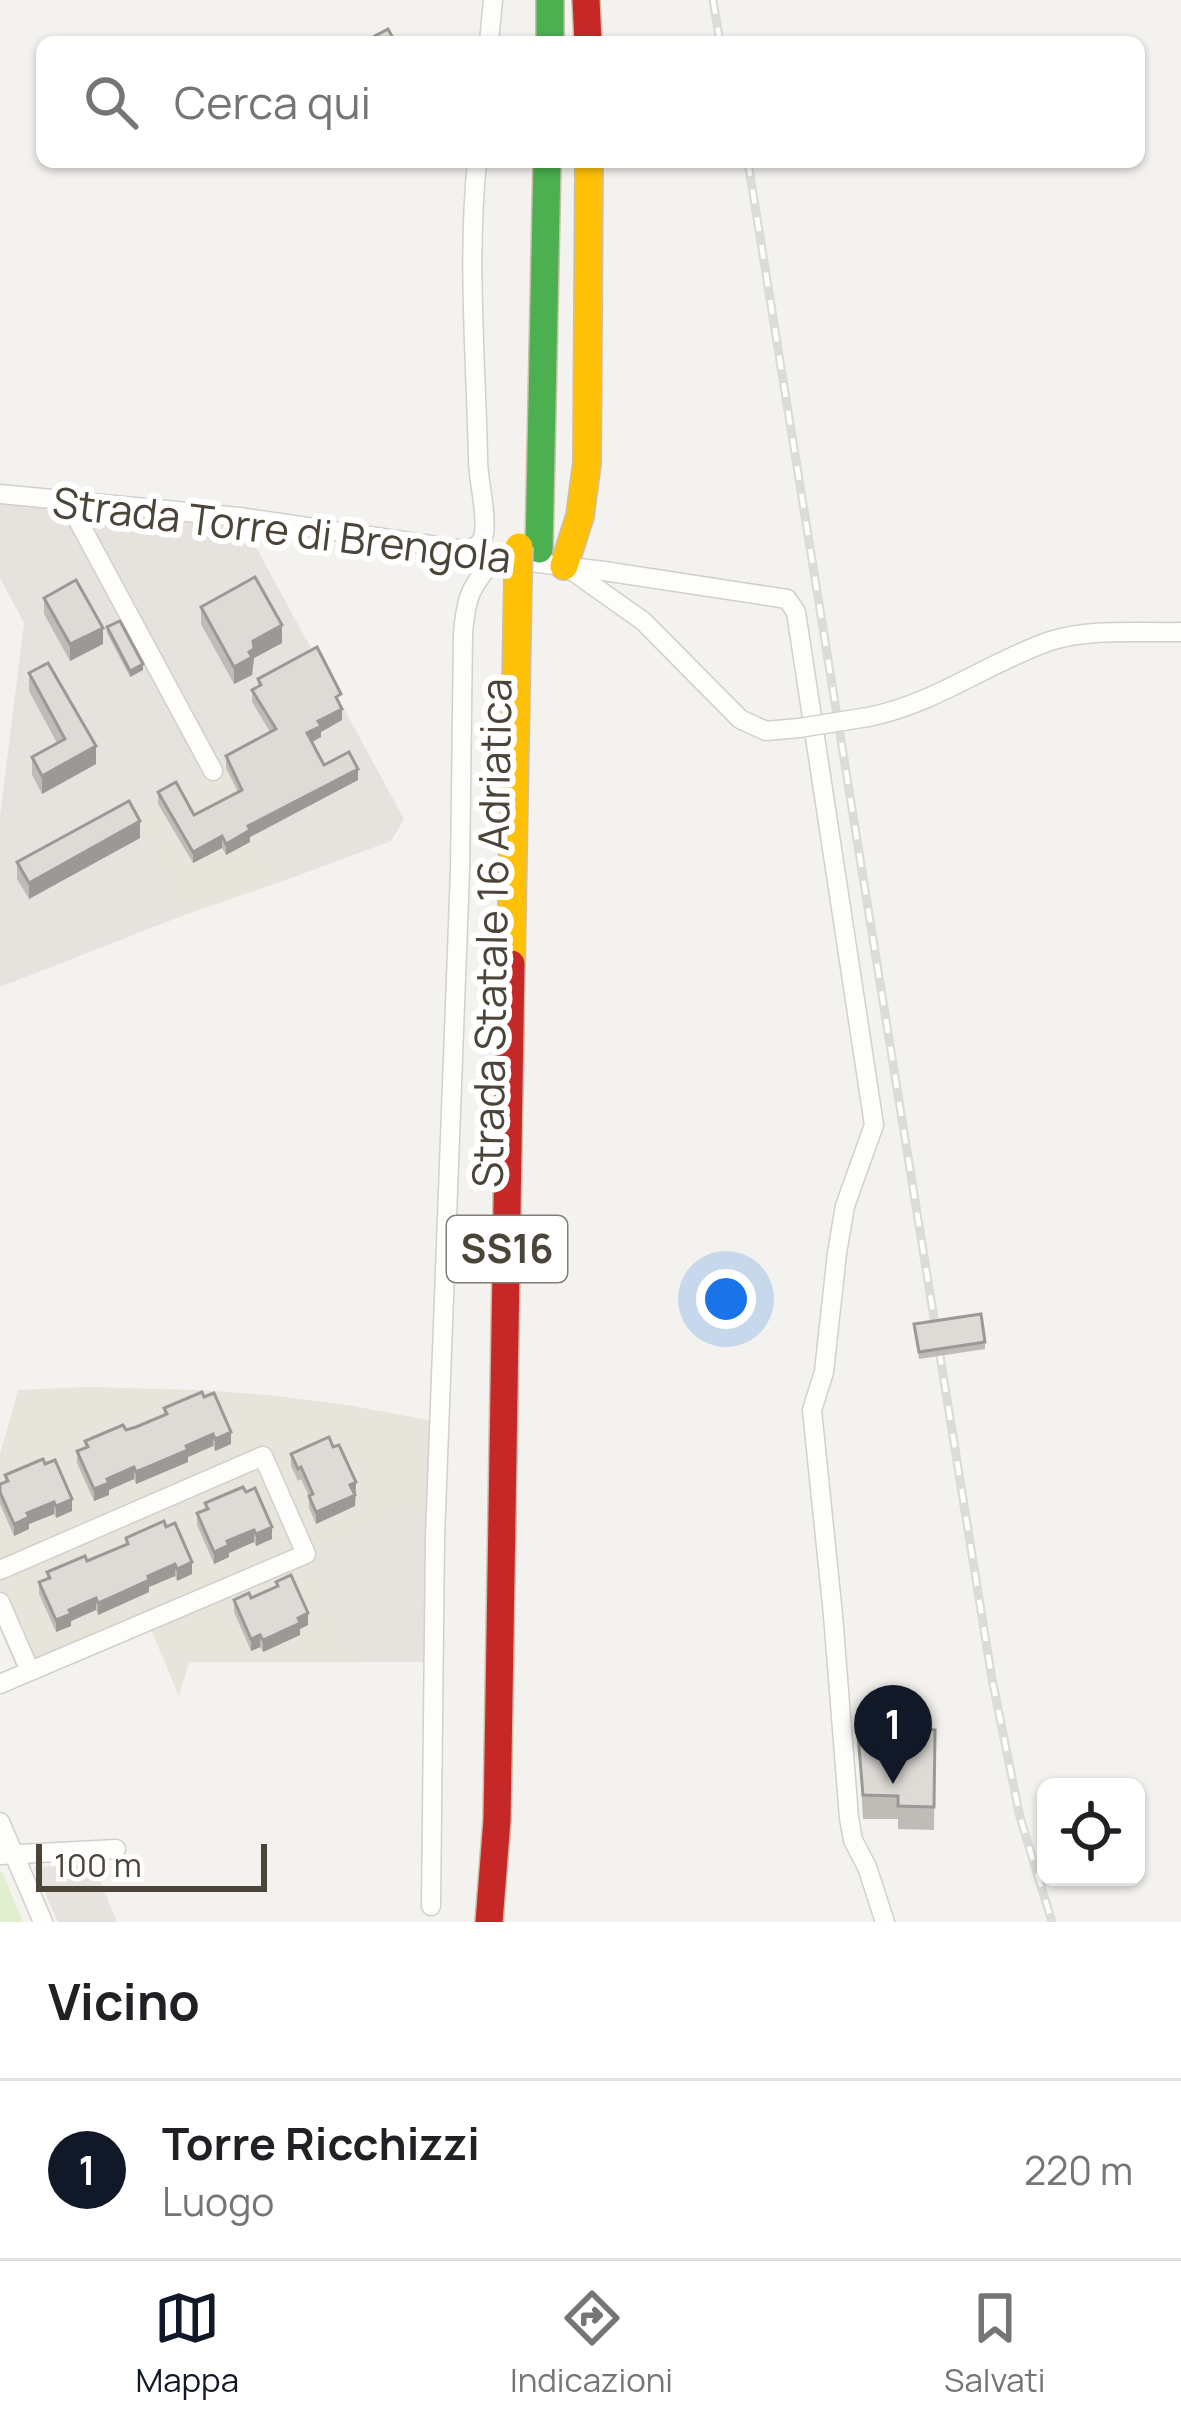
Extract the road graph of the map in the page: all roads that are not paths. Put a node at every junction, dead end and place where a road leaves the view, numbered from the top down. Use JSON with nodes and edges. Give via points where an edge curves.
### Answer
{"nodes":[{"id":1,"x":494,"y":0,"type":"edge"},
{"id":2,"x":530,"y":0,"type":"edge"},
{"id":3,"x":550,"y":0,"type":"edge"},
{"id":4,"x":586,"y":0,"type":"edge"},
{"id":5,"x":490,"y":36,"type":"edge"},
{"id":6,"x":530,"y":36,"type":"edge"},
{"id":7,"x":550,"y":36,"type":"edge"},
{"id":8,"x":588,"y":36,"type":"edge"},
{"id":9,"x":477,"y":168,"type":"edge"},
{"id":10,"x":527,"y":168,"type":"edge"},
{"id":11,"x":547,"y":168,"type":"edge"},
{"id":12,"x":589,"y":168,"type":"edge"},
{"id":13,"x":0,"y":494,"type":"edge"},
{"id":14,"x":67,"y":500,"type":"junction"},
{"id":15,"x":465,"y":550,"type":"junction"},
{"id":16,"x":529,"y":562,"type":"junction"},
{"id":17,"x":1181,"y":632,"type":"edge"},
{"id":18,"x":213,"y":771,"type":"dead end"},
{"id":19,"x":0,"y":1570,"type":"edge"},
{"id":20,"x":0,"y":1602,"type":"edge"},
{"id":21,"x":30,"y":1671,"type":"junction"},
{"id":22,"x":0,"y":1684,"type":"edge"},
{"id":23,"x":0,"y":1822,"type":"edge"},
{"id":24,"x":116,"y":1849,"type":"dead end"},
{"id":25,"x":7,"y":1855,"type":"edge"},
{"id":26,"x":431,"y":1906,"type":"dead end"},
{"id":27,"x":43,"y":1922,"type":"edge"},
{"id":28,"x":489,"y":1922,"type":"edge"},
{"id":29,"x":508,"y":1922,"type":"edge"},
{"id":30,"x":884,"y":1922,"type":"edge"}],
"edges":[{"from":1,"to":5,"type":"street"},
{"from":2,"to":6,"type":"highway"},
{"from":3,"to":7,"type":"highway"},
{"from":4,"to":8,"type":"highway"},
{"from":9,"to":15,"type":"street","via":[[484,530],[477,547]]},
{"from":10,"to":16,"type":"highway","name":"Strada Statale 16 Adriatica","number":"SS16"},
{"from":11,"to":16,"type":"highway","name":"Strada Statale 16 Adriatica","number":"SS16"},
{"from":12,"to":16,"type":"highway","via":[[583,515],[576,540]]},
{"from":13,"to":14,"type":"street","name":"Strada Torre di Brengola"},
{"from":14,"to":15,"type":"street","name":"Strada Torre di Brengola"},
{"from":14,"to":18,"type":"street"},
{"from":15,"to":16,"type":"street","name":"Strada Torre di Brengola"},
{"from":16,"to":17,"type":"street","bridge":true,"via":[[643,621],[740,718],[766,730],[916,705],[1068,636]]},
{"from":16,"to":26,"type":"street","via":[[476,580],[463,634]]},
{"from":16,"to":28,"type":"highway","name":"Strada Statale 16 Adriatica","number":"SS16"},
{"from":16,"to":29,"type":"highway","name":"Strada Statale 16 Adriatica","number":"SS16","via":[[533,1044]]},
{"from":16,"to":30,"type":"street","via":[[787,599],[796,612],[874,1125],[845,1206],[812,1410],[849,1818]]},
{"from":19,"to":21,"type":"street","via":[[263,1456],[306,1554]]},
{"from":20,"to":21,"type":"street"},
{"from":21,"to":22,"type":"street"},
{"from":23,"to":25,"type":"street"},
{"from":24,"to":25,"type":"street"},
{"from":25,"to":27,"type":"street"}]}
